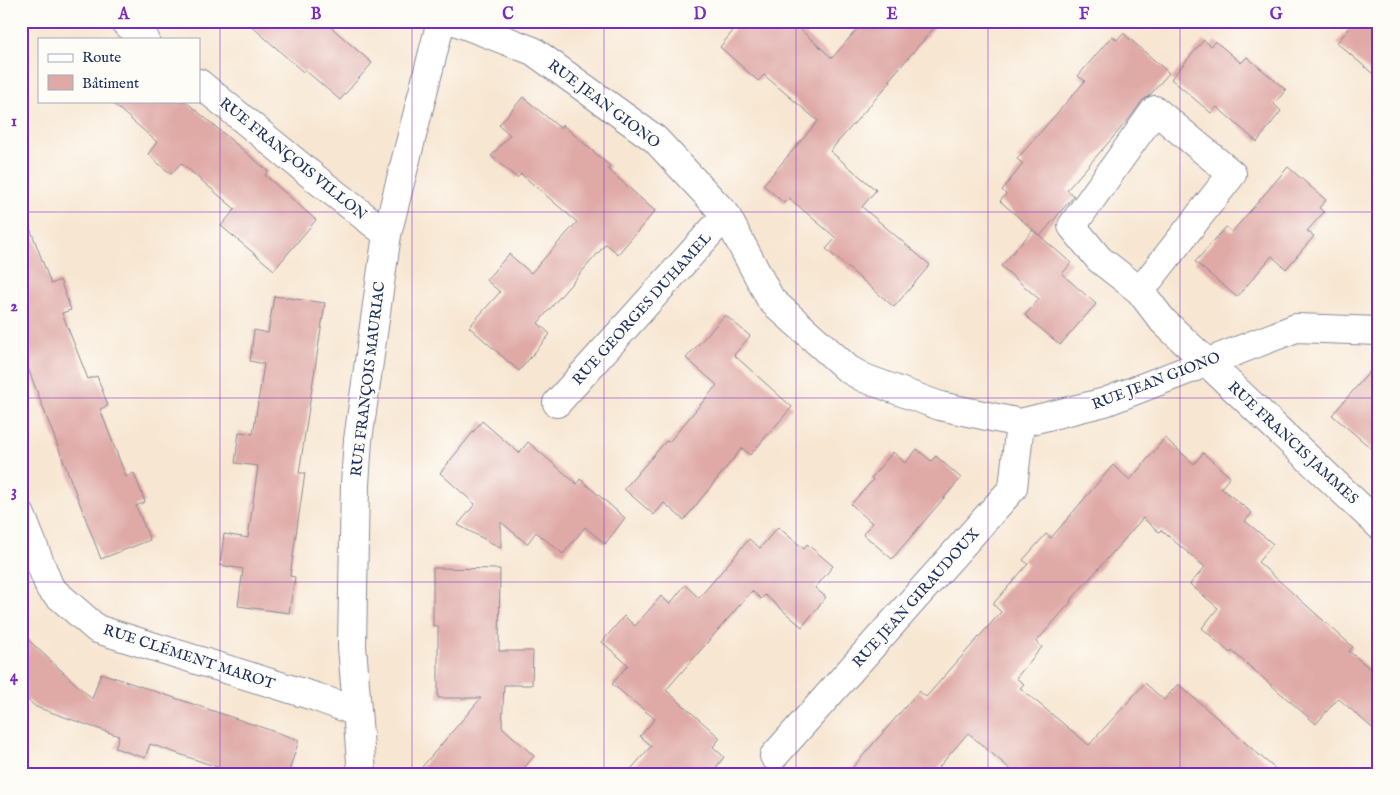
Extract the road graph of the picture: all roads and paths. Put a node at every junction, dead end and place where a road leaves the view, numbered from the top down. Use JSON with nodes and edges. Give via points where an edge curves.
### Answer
{"nodes":[{"id":1,"x":124,"y":21,"type":"edge"},
{"id":2,"x":441,"y":21,"type":"edge"},
{"id":3,"x":455,"y":21,"type":"edge"},
{"id":4,"x":144,"y":38,"type":"edge"},
{"id":5,"x":200,"y":84,"type":"edge"},
{"id":6,"x":726,"y":215,"type":"junction"},
{"id":7,"x":387,"y":234,"type":"junction"},
{"id":8,"x":1140,"y":291,"type":"junction"},
{"id":9,"x":1379,"y":331,"type":"edge"},
{"id":10,"x":1206,"y":362,"type":"junction"},
{"id":11,"x":557,"y":403,"type":"dead end"},
{"id":12,"x":1020,"y":423,"type":"junction"},
{"id":13,"x":21,"y":515,"type":"edge"},
{"id":14,"x":1379,"y":525,"type":"edge"},
{"id":15,"x":356,"y":712,"type":"junction"},
{"id":16,"x":774,"y":756,"type":"dead end"},
{"id":17,"x":362,"y":774,"type":"edge"}],
"edges":[{"from":1,"to":4,"type":"street"},
{"from":2,"to":7,"type":"street","name":"RUE FRANÇOIS MAURIAC"},
{"from":3,"to":6,"type":"street","name":"RUE JEAN GIONO","via":[[533,51],[655,139]]},
{"from":5,"to":7,"type":"street","name":"RUE FRANÇOIS VILLON"},
{"from":6,"to":11,"type":"street","name":"RUE GEORGES DUHAMEL"},
{"from":6,"to":12,"type":"street","name":"RUE JEAN GIONO","via":[[771,300],[848,370],[940,406]]},
{"from":7,"to":15,"type":"street","name":"RUE FRANÇOIS MAURIAC","via":[[356,466],[352,646]]},
{"from":8,"to":8,"type":"street","name":"RUE FRANCIS JAMMES","via":[[1232,174],[1155,110],[1072,226],[1099,259]]},
{"from":8,"to":10,"type":"street","name":"RUE FRANCIS JAMMES","via":[[1163,321]]},
{"from":9,"to":10,"type":"street","name":"RUE JEAN GIONO","via":[[1296,328]]},
{"from":10,"to":12,"type":"street","name":"RUE JEAN GIONO","via":[[1106,402]]},
{"from":10,"to":14,"type":"street","name":"RUE FRANCIS JAMMES"},
{"from":12,"to":16,"type":"street","name":"RUE JEAN GIRAUDOUX","via":[[1013,488]]},
{"from":13,"to":15,"type":"street","name":"RUE CLÉMENT MAROT","via":[[50,588],[98,628]]},
{"from":15,"to":17,"type":"street","name":"RUE FRANÇOIS MAURIAC"}]}
